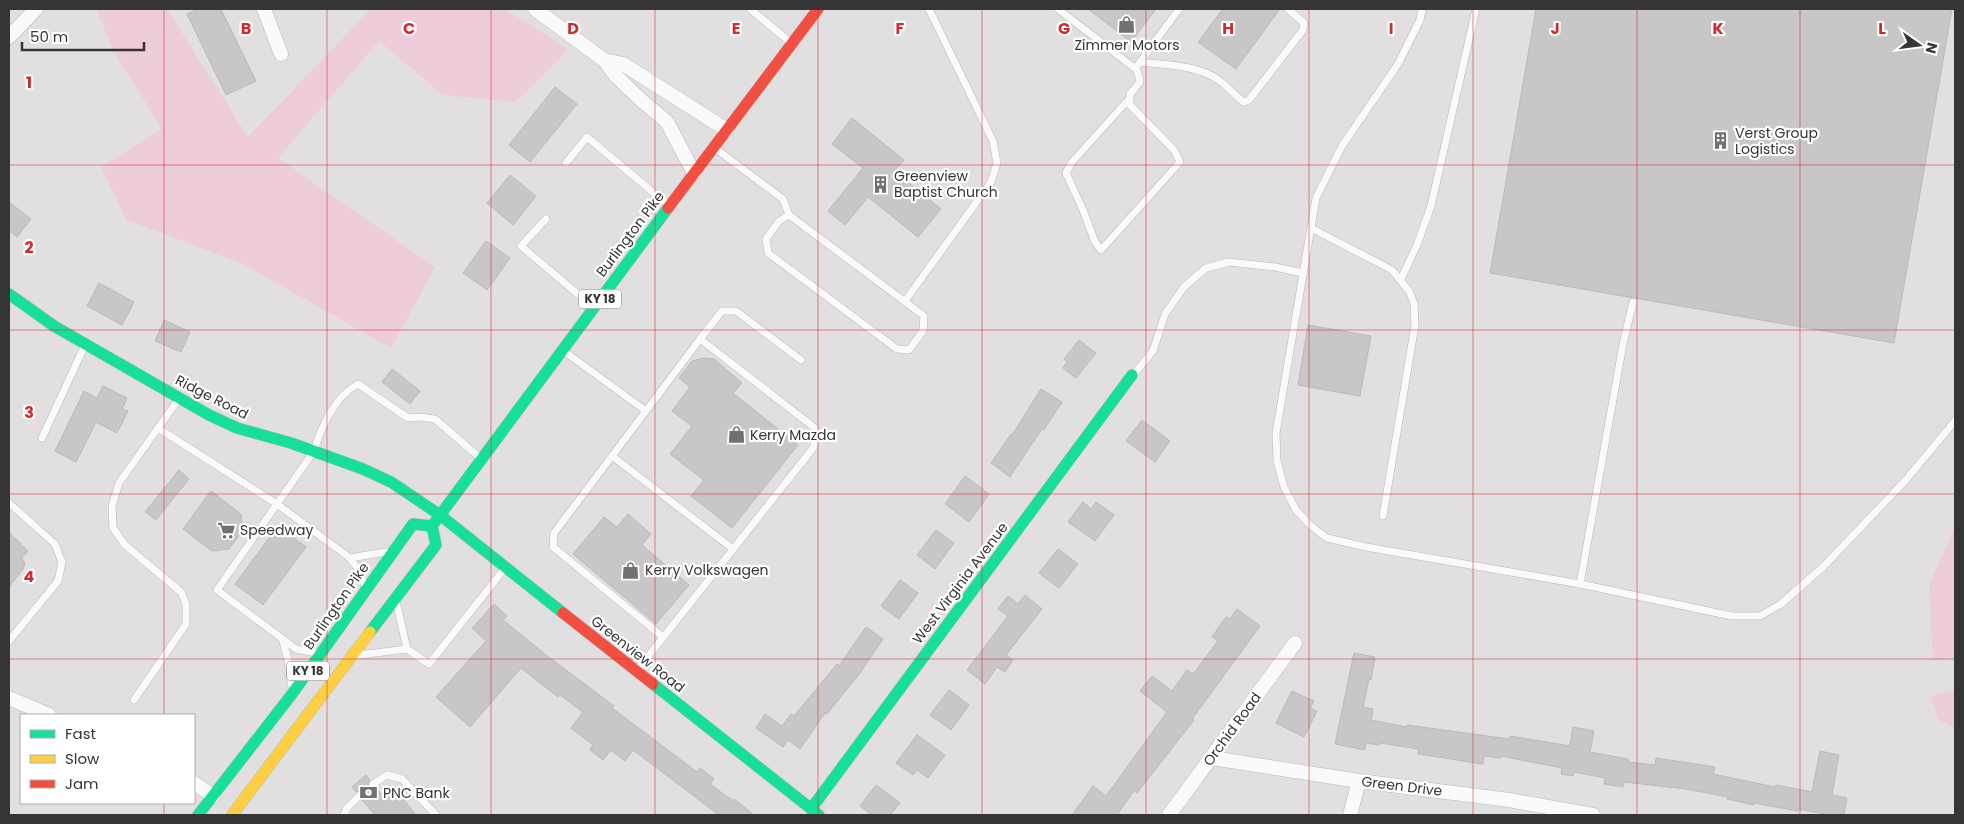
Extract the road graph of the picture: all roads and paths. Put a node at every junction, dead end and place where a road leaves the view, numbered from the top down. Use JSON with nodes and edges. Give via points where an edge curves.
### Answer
{"nodes":[{"id":1,"x":36,"y":9,"type":"edge"},
{"id":2,"x":264,"y":9,"type":"edge"},
{"id":3,"x":535,"y":9,"type":"edge"},
{"id":4,"x":750,"y":9,"type":"edge"},
{"id":5,"x":818,"y":9,"type":"edge"},
{"id":6,"x":928,"y":9,"type":"edge"},
{"id":7,"x":1058,"y":9,"type":"edge"},
{"id":8,"x":1179,"y":9,"type":"edge"},
{"id":9,"x":1288,"y":9,"type":"edge"},
{"id":10,"x":1422,"y":9,"type":"edge"},
{"id":11,"x":1476,"y":9,"type":"edge"},
{"id":12,"x":9,"y":37,"type":"edge"},
{"id":13,"x":792,"y":43,"type":"junction"},
{"id":14,"x":281,"y":54,"type":"dead end"},
{"id":15,"x":604,"y":60,"type":"junction"},
{"id":16,"x":1140,"y":62,"type":"junction"},
{"id":17,"x":1134,"y":68,"type":"junction"},
{"id":18,"x":1130,"y":98,"type":"junction"},
{"id":19,"x":727,"y":130,"type":"junction"},
{"id":20,"x":714,"y":147,"type":"junction"},
{"id":21,"x":566,"y":163,"type":"dead end"},
{"id":22,"x":694,"y":173,"type":"junction"},
{"id":23,"x":669,"y":206,"type":"junction"},
{"id":24,"x":789,"y":215,"type":"junction"},
{"id":25,"x":546,"y":219,"type":"dead end"},
{"id":26,"x":1311,"y":228,"type":"junction"},
{"id":27,"x":1303,"y":273,"type":"junction"},
{"id":28,"x":1401,"y":279,"type":"junction"},
{"id":29,"x":9,"y":294,"type":"edge"},
{"id":30,"x":904,"y":301,"type":"junction"},
{"id":31,"x":1632,"y":302,"type":"dead end"},
{"id":32,"x":594,"y":308,"type":"junction"},
{"id":33,"x":700,"y":339,"type":"junction"},
{"id":34,"x":86,"y":345,"type":"junction"},
{"id":35,"x":562,"y":350,"type":"junction"},
{"id":36,"x":801,"y":360,"type":"dead end"},
{"id":37,"x":1132,"y":375,"type":"joint"},
{"id":38,"x":179,"y":398,"type":"junction"},
{"id":39,"x":646,"y":411,"type":"junction"},
{"id":40,"x":1955,"y":421,"type":"edge"},
{"id":41,"x":158,"y":428,"type":"junction"},
{"id":42,"x":42,"y":438,"type":"dead end"},
{"id":43,"x":314,"y":451,"type":"junction"},
{"id":44,"x":612,"y":456,"type":"junction"},
{"id":45,"x":482,"y":459,"type":"junction"},
{"id":46,"x":9,"y":503,"type":"edge"},
{"id":47,"x":277,"y":504,"type":"junction"},
{"id":48,"x":440,"y":515,"type":"junction"},
{"id":49,"x":1384,"y":516,"type":"dead end"},
{"id":50,"x":432,"y":526,"type":"junction"},
{"id":51,"x":395,"y":549,"type":"junction"},
{"id":52,"x":733,"y":549,"type":"junction"},
{"id":53,"x":350,"y":558,"type":"junction"},
{"id":54,"x":505,"y":568,"type":"junction"},
{"id":55,"x":1580,"y":584,"type":"junction"},
{"id":56,"x":366,"y":590,"type":"junction"},
{"id":57,"x":396,"y":598,"type":"junction"},
{"id":58,"x":663,"y":637,"type":"junction"},
{"id":59,"x":283,"y":640,"type":"junction"},
{"id":60,"x":9,"y":641,"type":"edge"},
{"id":61,"x":1295,"y":643,"type":"dead end"},
{"id":62,"x":406,"y":649,"type":"junction"},
{"id":63,"x":321,"y":654,"type":"junction"},
{"id":64,"x":353,"y":655,"type":"junction"},
{"id":65,"x":636,"y":671,"type":"junction"},
{"id":66,"x":292,"y":694,"type":"junction"},
{"id":67,"x":9,"y":698,"type":"edge"},
{"id":68,"x":134,"y":700,"type":"dead end"},
{"id":69,"x":47,"y":714,"type":"edge"},
{"id":70,"x":1212,"y":758,"type":"junction"},
{"id":71,"x":1358,"y":781,"type":"junction"},
{"id":72,"x":195,"y":784,"type":"edge"},
{"id":73,"x":373,"y":784,"type":"dead end"},
{"id":74,"x":213,"y":796,"type":"junction"},
{"id":75,"x":359,"y":796,"type":"dead end"},
{"id":76,"x":815,"y":812,"type":"edge"},
{"id":77,"x":235,"y":814,"type":"edge"},
{"id":78,"x":198,"y":815,"type":"edge"},
{"id":79,"x":344,"y":815,"type":"edge"},
{"id":80,"x":436,"y":815,"type":"edge"},
{"id":81,"x":1169,"y":815,"type":"edge"},
{"id":82,"x":1350,"y":815,"type":"edge"},
{"id":83,"x":1593,"y":815,"type":"edge"}],
"edges":[{"from":1,"to":12,"type":"street"},
{"from":2,"to":14,"type":"street"},
{"from":3,"to":15,"type":"street"},
{"from":4,"to":13,"type":"lane"},
{"from":5,"to":13,"type":"street","name":"Burlington Pike","number":"KY 18"},
{"from":6,"to":30,"type":"lane","via":[[993,141],[997,163],[991,182]]},
{"from":7,"to":17,"type":"lane"},
{"from":8,"to":16,"type":"lane"},
{"from":9,"to":16,"type":"lane","via":[[1304,23],[1303,30],[1249,100],[1244,102],[1219,79],[1200,71]]},
{"from":10,"to":26,"type":"lane","via":[[1420,20],[1398,64],[1342,146],[1316,198]]},
{"from":11,"to":28,"type":"lane","via":[[1431,206]]},
{"from":13,"to":19,"type":"street","name":"Burlington Pike","number":"KY 18"},
{"from":15,"to":19,"type":"street","via":[[623,64]]},
{"from":15,"to":22,"type":"street","via":[[616,76],[667,122]]},
{"from":16,"to":17,"type":"lane"},
{"from":17,"to":18,"type":"lane","via":[[1140,82]]},
{"from":18,"to":18,"type":"lane","via":[[1130,105],[1174,150],[1180,162],[1101,250],[1066,173],[1072,162]]},
{"from":19,"to":20,"type":"street","name":"Burlington Pike","number":"KY 18"},
{"from":20,"to":22,"type":"street","name":"Burlington Pike","number":"KY 18"},
{"from":20,"to":24,"type":"lane","via":[[783,199]]},
{"from":21,"to":23,"type":"lane","via":[[587,137]]},
{"from":22,"to":23,"type":"street","name":"Burlington Pike","number":"KY 18"},
{"from":23,"to":32,"type":"street","name":"Burlington Pike","number":"KY 18"},
{"from":24,"to":30,"type":"lane"},
{"from":24,"to":30,"type":"lane","via":[[779,220],[766,239],[768,253],[897,349],[909,350],[923,331],[924,316]]},
{"from":25,"to":32,"type":"lane","via":[[521,246]]},
{"from":26,"to":27,"type":"lane"},
{"from":26,"to":28,"type":"lane","via":[[1392,270]]},
{"from":27,"to":37,"type":"lane","via":[[1229,262],[1206,268],[1184,287],[1156,336],[1153,351]]},
{"from":27,"to":55,"type":"lane","via":[[1276,434],[1277,461],[1284,487],[1296,510],[1327,538]]},
{"from":28,"to":49,"type":"lane","via":[[1414,303],[1415,325]]},
{"from":29,"to":34,"type":"street","name":"Ridge Road"},
{"from":31,"to":55,"type":"lane"},
{"from":32,"to":35,"type":"street","name":"Burlington Pike","number":"KY 18"},
{"from":33,"to":36,"type":"lane","via":[[722,311],[736,311]]},
{"from":33,"to":39,"type":"lane"},
{"from":33,"to":52,"type":"lane","via":[[815,428],[814,447]]},
{"from":34,"to":38,"type":"street","name":"Ridge Road"},
{"from":34,"to":42,"type":"lane"},
{"from":35,"to":39,"type":"lane"},
{"from":35,"to":45,"type":"street","name":"Burlington Pike","number":"KY 18"},
{"from":37,"to":76,"type":"street","name":"West Virginia Avenue"},
{"from":38,"to":41,"type":"lane"},
{"from":38,"to":43,"type":"street","name":"Ridge Road","via":[[237,428]]},
{"from":39,"to":44,"type":"lane"},
{"from":40,"to":55,"type":"lane","via":[[1904,482],[1823,567],[1781,604],[1760,616],[1732,616]]},
{"from":41,"to":47,"type":"lane"},
{"from":41,"to":68,"type":"lane","via":[[119,483],[112,506],[113,528],[125,545],[181,592],[186,604],[186,624]]},
{"from":43,"to":45,"type":"lane","via":[[319,434],[335,407],[348,389],[358,384],[408,418],[435,419]]},
{"from":43,"to":47,"type":"lane"},
{"from":43,"to":48,"type":"street","name":"Ridge Road","via":[[391,482]]},
{"from":44,"to":52,"type":"lane"},
{"from":44,"to":58,"type":"lane","via":[[554,533],[553,547]]},
{"from":45,"to":48,"type":"street","name":"Burlington Pike","number":"KY 18"},
{"from":46,"to":60,"type":"lane","via":[[55,544],[62,562],[58,581]]},
{"from":47,"to":53,"type":"lane"},
{"from":47,"to":59,"type":"lane","via":[[217,590]]},
{"from":48,"to":50,"type":"street","name":"Burlington Pike","number":"KY 18"},
{"from":48,"to":54,"type":"street","name":"Greenview Road"},
{"from":50,"to":51,"type":"street","name":"Burlington Pike","number":"KY 18","via":[[413,524]]},
{"from":50,"to":57,"type":"street","number":"KY 18","via":[[436,545]]},
{"from":51,"to":53,"type":"lane"},
{"from":51,"to":56,"type":"street","name":"Burlington Pike","number":"KY 18"},
{"from":52,"to":58,"type":"lane"},
{"from":53,"to":56,"type":"lane","via":[[360,572]]},
{"from":54,"to":62,"type":"lane","via":[[429,664]]},
{"from":54,"to":65,"type":"street","name":"Greenview Road"},
{"from":56,"to":63,"type":"street","name":"Burlington Pike","number":"KY 18"},
{"from":57,"to":62,"type":"lane"},
{"from":57,"to":64,"type":"street","number":"KY 18"},
{"from":58,"to":65,"type":"lane"},
{"from":59,"to":63,"type":"lane","via":[[296,649]]},
{"from":59,"to":66,"type":"lane"},
{"from":61,"to":70,"type":"street","name":"Orchid Road"},
{"from":62,"to":64,"type":"lane"},
{"from":63,"to":66,"type":"street","name":"Burlington Pike","number":"KY 18"},
{"from":64,"to":77,"type":"street","number":"KY 18"},
{"from":65,"to":76,"type":"street","name":"Greenview Road"},
{"from":66,"to":74,"type":"street","name":"Burlington Pike","number":"KY 18"},
{"from":67,"to":69,"type":"street"},
{"from":70,"to":71,"type":"street","name":"Green Drive"},
{"from":70,"to":81,"type":"street","name":"Orchid Road"},
{"from":71,"to":82,"type":"street"},
{"from":71,"to":83,"type":"street","name":"Green Drive","via":[[1509,800]]},
{"from":72,"to":74,"type":"street"},
{"from":73,"to":80,"type":"lane","via":[[387,775],[402,779]]},
{"from":74,"to":78,"type":"street","name":"Burlington Pike","number":"KY 18"},
{"from":75,"to":79,"type":"lane"}]}
